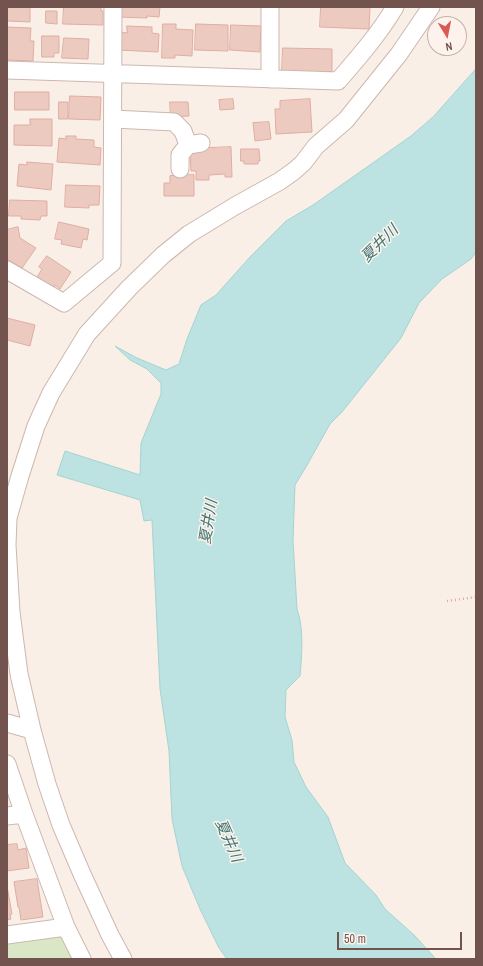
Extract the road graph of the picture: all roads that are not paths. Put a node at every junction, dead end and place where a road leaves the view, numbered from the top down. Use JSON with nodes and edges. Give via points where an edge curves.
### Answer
{"nodes":[{"id":1,"x":112,"y":7,"type":"edge"},
{"id":2,"x":270,"y":7,"type":"edge"},
{"id":3,"x":395,"y":7,"type":"edge"},
{"id":4,"x":431,"y":7,"type":"edge"},
{"id":5,"x":7,"y":74,"type":"edge"},
{"id":6,"x":113,"y":74,"type":"junction"},
{"id":7,"x":270,"y":79,"type":"junction"},
{"id":8,"x":113,"y":119,"type":"junction"},
{"id":9,"x":180,"y":169,"type":"dead end"},
{"id":10,"x":7,"y":270,"type":"edge"},
{"id":11,"x":7,"y":723,"type":"edge"},
{"id":12,"x":32,"y":730,"type":"junction"},
{"id":13,"x":7,"y":764,"type":"edge"},
{"id":14,"x":24,"y":814,"type":"junction"},
{"id":15,"x":7,"y":816,"type":"edge"},
{"id":16,"x":66,"y":927,"type":"junction"},
{"id":17,"x":7,"y":935,"type":"edge"},
{"id":18,"x":82,"y":959,"type":"edge"},
{"id":19,"x":123,"y":959,"type":"edge"}],
"edges":[{"from":1,"to":6,"type":"street"},
{"from":2,"to":7,"type":"street"},
{"from":3,"to":7,"type":"street","via":[[338,82]]},
{"from":4,"to":12,"type":"street","via":[[399,54],[346,120],[280,182],[189,234],[163,255],[87,334],[51,393],[36,426],[20,476],[8,518],[7,531],[11,612],[19,674]]},
{"from":5,"to":6,"type":"street"},
{"from":6,"to":7,"type":"street"},
{"from":6,"to":8,"type":"street"},
{"from":8,"to":9,"type":"street","via":[[174,122],[194,144],[180,155]]},
{"from":8,"to":10,"type":"street","via":[[112,263],[64,303]]},
{"from":11,"to":12,"type":"street"},
{"from":12,"to":19,"type":"street","via":[[61,825]]},
{"from":13,"to":14,"type":"street"},
{"from":14,"to":15,"type":"street"},
{"from":14,"to":16,"type":"street"},
{"from":16,"to":17,"type":"street"},
{"from":16,"to":18,"type":"street"}]}
